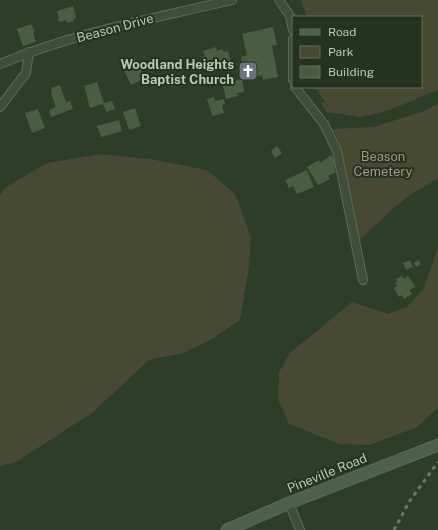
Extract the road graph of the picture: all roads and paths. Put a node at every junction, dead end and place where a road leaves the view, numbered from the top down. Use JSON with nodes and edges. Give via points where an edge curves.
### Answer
{"nodes":[{"id":1,"x":232,"y":0,"type":"edge"},
{"id":2,"x":279,"y":0,"type":"edge"},
{"id":3,"x":292,"y":25,"type":"edge"},
{"id":4,"x":29,"y":52,"type":"junction"},
{"id":5,"x":0,"y":64,"type":"edge"},
{"id":6,"x":297,"y":88,"type":"edge"},
{"id":7,"x":0,"y":107,"type":"edge"},
{"id":8,"x":363,"y":280,"type":"dead end"},
{"id":9,"x":438,"y":444,"type":"edge"},
{"id":10,"x":289,"y":503,"type":"junction"},
{"id":11,"x":227,"y":530,"type":"edge"},
{"id":12,"x":300,"y":530,"type":"edge"}],
"edges":[{"from":1,"to":4,"type":"street","name":"Beason Drive","via":[[139,21]]},
{"from":2,"to":3,"type":"street","via":[[290,16]]},
{"from":4,"to":5,"type":"street","name":"Beason Drive"},
{"from":4,"to":7,"type":"street","via":[[26,73]]},
{"from":6,"to":8,"type":"street","via":[[324,124],[337,150]]},
{"from":9,"to":10,"type":"main road","name":"Pineville Road"},
{"from":10,"to":11,"type":"main road","name":"Pineville Road"},
{"from":10,"to":12,"type":"street"}]}
